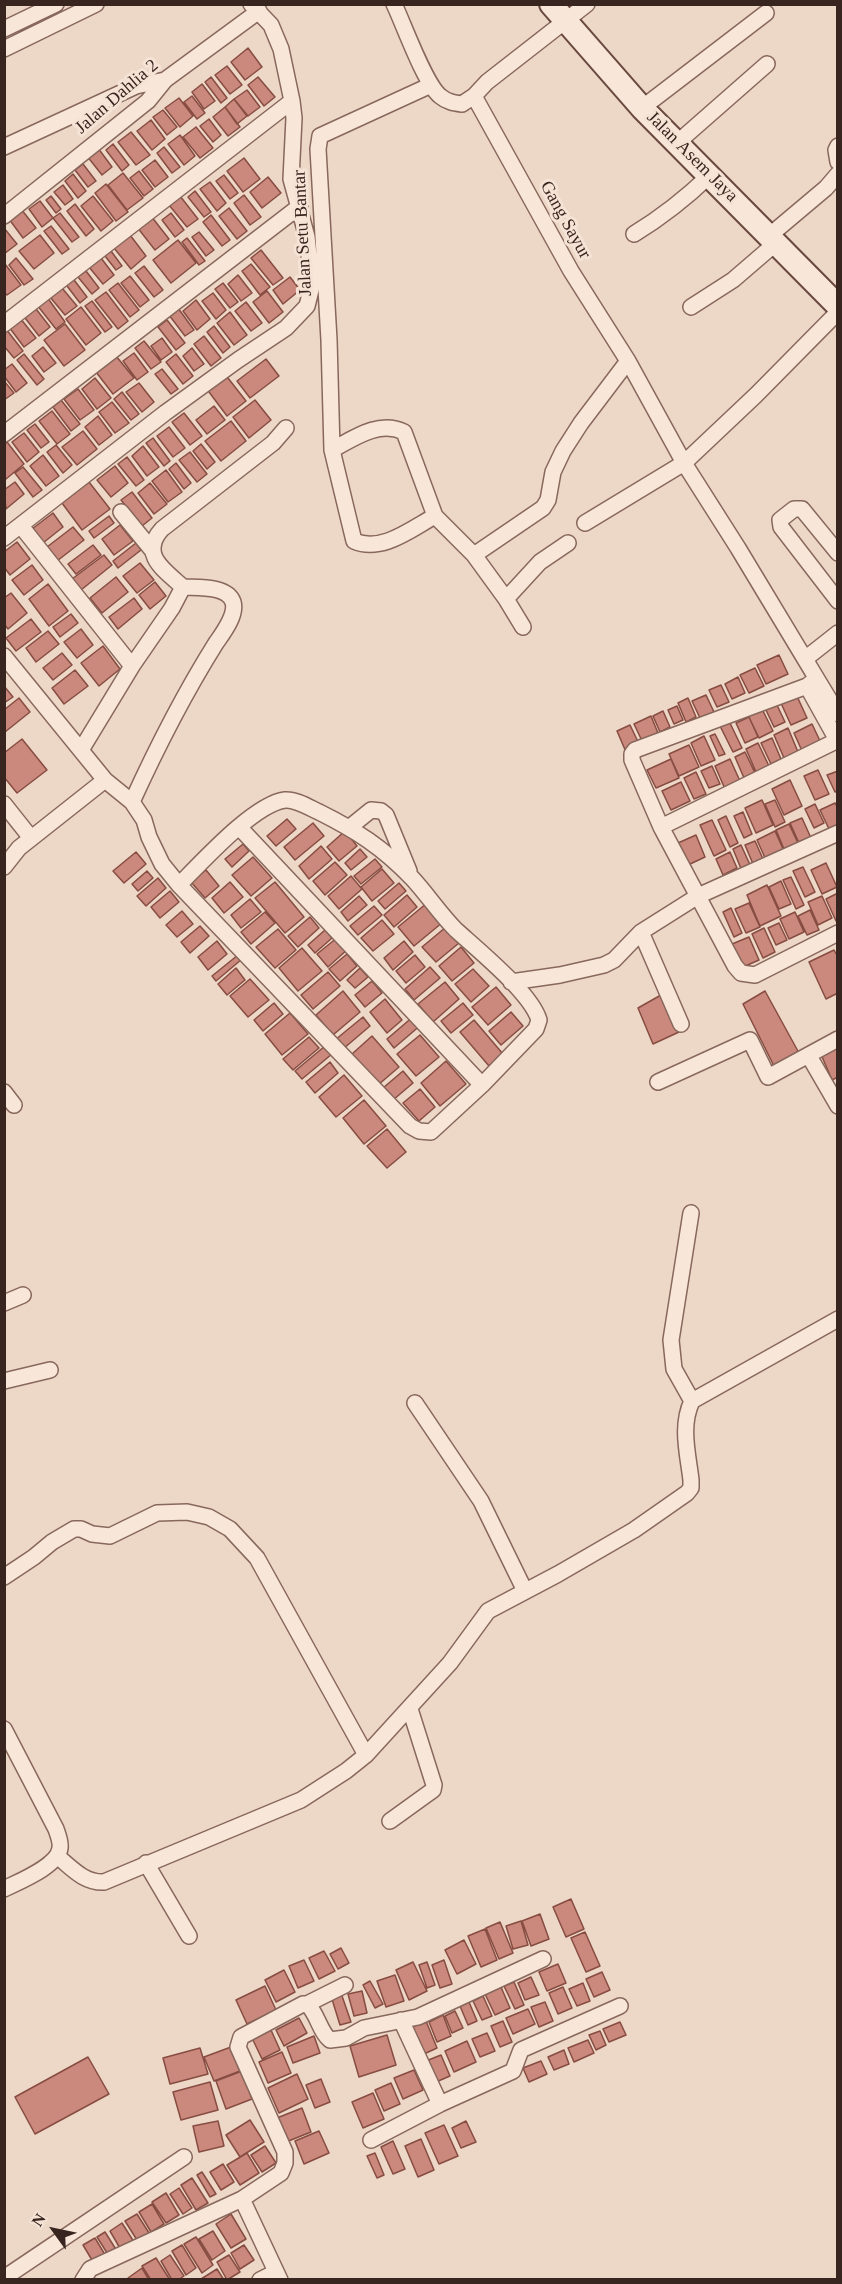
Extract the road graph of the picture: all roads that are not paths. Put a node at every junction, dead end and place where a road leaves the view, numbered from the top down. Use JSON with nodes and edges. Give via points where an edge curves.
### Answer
{"nodes":[{"id":1,"x":56,"y":4,"type":"edge"},
{"id":2,"x":96,"y":4,"type":"edge"},
{"id":3,"x":394,"y":4,"type":"edge"},
{"id":4,"x":587,"y":4,"type":"edge"},
{"id":5,"x":255,"y":8,"type":"edge"},
{"id":6,"x":558,"y":12,"type":"edge"},
{"id":7,"x":766,"y":13,"type":"dead end"},
{"id":8,"x":4,"y":29,"type":"edge"},
{"id":9,"x":4,"y":48,"type":"edge"},
{"id":10,"x":767,"y":64,"type":"dead end"},
{"id":11,"x":165,"y":80,"type":"junction"},
{"id":12,"x":431,"y":85,"type":"junction"},
{"id":13,"x":468,"y":100,"type":"junction"},
{"id":14,"x":292,"y":101,"type":"junction"},
{"id":15,"x":642,"y":108,"type":"junction"},
{"id":16,"x":677,"y":143,"type":"junction"},
{"id":17,"x":837,"y":146,"type":"edge"},
{"id":18,"x":4,"y":147,"type":"edge"},
{"id":19,"x":837,"y":162,"type":"edge"},
{"id":20,"x":837,"y":174,"type":"edge"},
{"id":21,"x":710,"y":175,"type":"junction"},
{"id":22,"x":300,"y":206,"type":"junction"},
{"id":23,"x":4,"y":216,"type":"edge"},
{"id":24,"x":634,"y":234,"type":"dead end"},
{"id":25,"x":773,"y":239,"type":"junction"},
{"id":26,"x":837,"y":306,"type":"edge"},
{"id":27,"x":691,"y":307,"type":"dead end"},
{"id":28,"x":837,"y":312,"type":"edge"},
{"id":29,"x":4,"y":324,"type":"edge"},
{"id":30,"x":628,"y":361,"type":"junction"},
{"id":31,"x":286,"y":428,"type":"dead end"},
{"id":32,"x":4,"y":434,"type":"edge"},
{"id":33,"x":332,"y":450,"type":"junction"},
{"id":34,"x":684,"y":463,"type":"junction"},
{"id":35,"x":121,"y":512,"type":"dead end"},
{"id":36,"x":435,"y":516,"type":"junction"},
{"id":37,"x":585,"y":523,"type":"dead end"},
{"id":38,"x":21,"y":526,"type":"junction"},
{"id":39,"x":4,"y":538,"type":"edge"},
{"id":40,"x":568,"y":543,"type":"dead end"},
{"id":41,"x":152,"y":550,"type":"junction"},
{"id":42,"x":837,"y":553,"type":"edge"},
{"id":43,"x":474,"y":555,"type":"junction"},
{"id":44,"x":183,"y":587,"type":"junction"},
{"id":45,"x":506,"y":599,"type":"junction"},
{"id":46,"x":837,"y":601,"type":"edge"},
{"id":47,"x":523,"y":627,"type":"dead end"},
{"id":48,"x":837,"y":633,"type":"edge"},
{"id":49,"x":4,"y":656,"type":"edge"},
{"id":50,"x":805,"y":659,"type":"junction"},
{"id":51,"x":132,"y":666,"type":"junction"},
{"id":52,"x":812,"y":682,"type":"junction"},
{"id":53,"x":837,"y":714,"type":"edge"},
{"id":54,"x":837,"y":740,"type":"edge"},
{"id":55,"x":81,"y":750,"type":"junction"},
{"id":56,"x":105,"y":780,"type":"junction"},
{"id":57,"x":132,"y":802,"type":"junction"},
{"id":58,"x":4,"y":804,"type":"edge"},
{"id":59,"x":239,"y":827,"type":"junction"},
{"id":60,"x":350,"y":827,"type":"junction"},
{"id":61,"x":661,"y":827,"type":"junction"},
{"id":62,"x":837,"y":833,"type":"edge"},
{"id":63,"x":31,"y":838,"type":"junction"},
{"id":64,"x":4,"y":867,"type":"edge"},
{"id":65,"x":413,"y":879,"type":"junction"},
{"id":66,"x":179,"y":885,"type":"junction"},
{"id":67,"x":698,"y":896,"type":"junction"},
{"id":68,"x":641,"y":932,"type":"junction"},
{"id":69,"x":837,"y":933,"type":"edge"},
{"id":70,"x":512,"y":982,"type":"junction"},
{"id":71,"x":681,"y":1024,"type":"dead end"},
{"id":72,"x":837,"y":1039,"type":"edge"},
{"id":73,"x":809,"y":1056,"type":"junction"},
{"id":74,"x":658,"y":1082,"type":"dead end"},
{"id":75,"x":482,"y":1085,"type":"junction"},
{"id":76,"x":4,"y":1092,"type":"edge"},
{"id":77,"x":14,"y":1105,"type":"dead end"},
{"id":78,"x":837,"y":1106,"type":"edge"},
{"id":79,"x":691,"y":1213,"type":"dead end"},
{"id":80,"x":23,"y":1295,"type":"dead end"},
{"id":81,"x":4,"y":1303,"type":"edge"},
{"id":82,"x":837,"y":1319,"type":"edge"},
{"id":83,"x":50,"y":1370,"type":"dead end"},
{"id":84,"x":4,"y":1381,"type":"edge"},
{"id":85,"x":692,"y":1401,"type":"junction"},
{"id":86,"x":415,"y":1402,"type":"dead end"},
{"id":87,"x":4,"y":1577,"type":"edge"},
{"id":88,"x":525,"y":1591,"type":"junction"},
{"id":89,"x":410,"y":1709,"type":"junction"},
{"id":90,"x":4,"y":1729,"type":"edge"},
{"id":91,"x":366,"y":1755,"type":"junction"},
{"id":92,"x":390,"y":1821,"type":"dead end"},
{"id":93,"x":57,"y":1856,"type":"junction"},
{"id":94,"x":146,"y":1863,"type":"junction"},
{"id":95,"x":4,"y":1889,"type":"edge"},
{"id":96,"x":189,"y":1936,"type":"dead end"},
{"id":97,"x":543,"y":1959,"type":"dead end"},
{"id":98,"x":345,"y":1985,"type":"dead end"},
{"id":99,"x":307,"y":2004,"type":"junction"},
{"id":100,"x":620,"y":2006,"type":"dead end"},
{"id":101,"x":401,"y":2020,"type":"junction"},
{"id":102,"x":440,"y":2104,"type":"junction"},
{"id":103,"x":371,"y":2140,"type":"dead end"},
{"id":104,"x":184,"y":2157,"type":"dead end"},
{"id":105,"x":242,"y":2199,"type":"junction"},
{"id":106,"x":278,"y":2276,"type":"edge"},
{"id":107,"x":4,"y":2278,"type":"edge"},
{"id":108,"x":83,"y":2280,"type":"edge"},
{"id":109,"x":260,"y":2280,"type":"edge"}],
"edges":[{"from":1,"to":8,"type":"street"},
{"from":2,"to":9,"type":"street"},
{"from":3,"to":12,"type":"street"},
{"from":4,"to":6,"type":"street"},
{"from":5,"to":11,"type":"street","name":"Jalan Dahlia 2"},
{"from":5,"to":14,"type":"street","via":[[271,25]]},
{"from":6,"to":13,"type":"street"},
{"from":6,"to":15,"type":"main road","name":"Jalan Asem Jaya"},
{"from":7,"to":15,"type":"street"},
{"from":10,"to":16,"type":"street"},
{"from":11,"to":18,"type":"street","via":[[136,86]]},
{"from":11,"to":23,"type":"street","name":"Jalan Dahlia 2","via":[[148,101]]},
{"from":12,"to":13,"type":"street","via":[[451,102]]},
{"from":12,"to":33,"type":"street","name":"Jalan Setu Bantar","via":[[320,136]]},
{"from":13,"to":30,"type":"street","name":"Gang Sayur"},
{"from":14,"to":22,"type":"street","via":[[291,179]]},
{"from":14,"to":29,"type":"street"},
{"from":15,"to":16,"type":"main road","name":"Jalan Asem Jaya"},
{"from":16,"to":21,"type":"main road","name":"Jalan Asem Jaya"},
{"from":17,"to":19,"type":"street"},
{"from":20,"to":25,"type":"street"},
{"from":21,"to":24,"type":"street","via":[[674,207]]},
{"from":21,"to":25,"type":"main road","name":"Jalan Asem Jaya"},
{"from":22,"to":32,"type":"street"},
{"from":22,"to":38,"type":"street","via":[[311,290],[307,306],[286,328],[165,413]]},
{"from":25,"to":26,"type":"main road","name":"Jalan Asem Jaya"},
{"from":25,"to":27,"type":"street","via":[[733,280]]},
{"from":28,"to":34,"type":"street"},
{"from":30,"to":34,"type":"street","name":"Gang Sayur"},
{"from":30,"to":43,"type":"street","via":[[563,451],[543,508]]},
{"from":31,"to":41,"type":"street","via":[[273,443],[162,529],[153,539]]},
{"from":33,"to":36,"type":"street","via":[[367,431],[394,427],[404,432]]},
{"from":33,"to":36,"type":"street","via":[[354,541],[365,545],[386,543]]},
{"from":34,"to":37,"type":"street"},
{"from":34,"to":50,"type":"street","name":"Gang Sayur"},
{"from":35,"to":41,"type":"street"},
{"from":36,"to":43,"type":"street"},
{"from":38,"to":39,"type":"street"},
{"from":38,"to":51,"type":"street"},
{"from":40,"to":45,"type":"street","via":[[540,562]]},
{"from":41,"to":44,"type":"street","via":[[159,565]]},
{"from":42,"to":46,"type":"street","via":[[802,509],[794,509],[780,520],[781,527]]},
{"from":43,"to":45,"type":"street"},
{"from":44,"to":51,"type":"street"},
{"from":44,"to":57,"type":"street","via":[[224,592],[234,609],[157,748]]},
{"from":45,"to":47,"type":"street"},
{"from":48,"to":50,"type":"street"},
{"from":49,"to":55,"type":"street"},
{"from":50,"to":52,"type":"street","name":"Gang Sayur"},
{"from":51,"to":55,"type":"street"},
{"from":52,"to":53,"type":"street"},
{"from":52,"to":54,"type":"street"},
{"from":52,"to":61,"type":"street","via":[[635,750],[632,759]]},
{"from":54,"to":61,"type":"street"},
{"from":55,"to":56,"type":"street"},
{"from":56,"to":57,"type":"street"},
{"from":56,"to":63,"type":"street"},
{"from":57,"to":66,"type":"street","via":[[162,864]]},
{"from":58,"to":63,"type":"street"},
{"from":59,"to":60,"type":"street","via":[[266,808],[288,800]]},
{"from":59,"to":66,"type":"street"},
{"from":59,"to":75,"type":"street"},
{"from":60,"to":65,"type":"street"},
{"from":60,"to":65,"type":"street","via":[[371,810],[386,815]]},
{"from":61,"to":67,"type":"street"},
{"from":62,"to":67,"type":"street"},
{"from":63,"to":64,"type":"street"},
{"from":65,"to":70,"type":"street","via":[[451,924]]},
{"from":66,"to":75,"type":"street","via":[[411,1126],[431,1132]]},
{"from":67,"to":68,"type":"street"},
{"from":67,"to":69,"type":"street","via":[[735,966],[746,975],[755,975]]},
{"from":68,"to":70,"type":"street","via":[[604,965]]},
{"from":68,"to":71,"type":"street"},
{"from":70,"to":75,"type":"street","via":[[539,1020],[532,1034]]},
{"from":72,"to":73,"type":"street"},
{"from":73,"to":74,"type":"street","via":[[768,1077],[750,1040]]},
{"from":73,"to":78,"type":"street"},
{"from":76,"to":77,"type":"street"},
{"from":79,"to":85,"type":"street","via":[[671,1340],[674,1369]]},
{"from":80,"to":81,"type":"street"},
{"from":82,"to":85,"type":"street"},
{"from":83,"to":84,"type":"street"},
{"from":85,"to":88,"type":"street","via":[[685,1426],[691,1480],[687,1493],[634,1530]]},
{"from":86,"to":88,"type":"street","via":[[481,1501]]},
{"from":87,"to":91,"type":"street","via":[[74,1529],[110,1536],[157,1513],[187,1512],[209,1517],[230,1529],[257,1558]]},
{"from":88,"to":89,"type":"street","via":[[488,1611]]},
{"from":89,"to":91,"type":"street"},
{"from":89,"to":92,"type":"street","via":[[434,1785],[433,1790]]},
{"from":90,"to":93,"type":"street","via":[[56,1829],[61,1846]]},
{"from":91,"to":94,"type":"street","via":[[301,1800]]},
{"from":93,"to":94,"type":"street","via":[[94,1882],[104,1882]]},
{"from":93,"to":95,"type":"street","via":[[48,1866]]},
{"from":94,"to":96,"type":"street"},
{"from":97,"to":101,"type":"street","via":[[430,2012]]},
{"from":98,"to":99,"type":"street"},
{"from":99,"to":101,"type":"street","via":[[330,2040]]},
{"from":99,"to":105,"type":"street","via":[[239,2041],[240,2054],[285,2152],[280,2173]]},
{"from":100,"to":102,"type":"street","via":[[521,2050],[513,2071]]},
{"from":101,"to":102,"type":"street"},
{"from":102,"to":103,"type":"street"},
{"from":104,"to":107,"type":"street"},
{"from":105,"to":106,"type":"street"},
{"from":105,"to":108,"type":"street","via":[[90,2270]]},
{"from":106,"to":109,"type":"street"}]}
